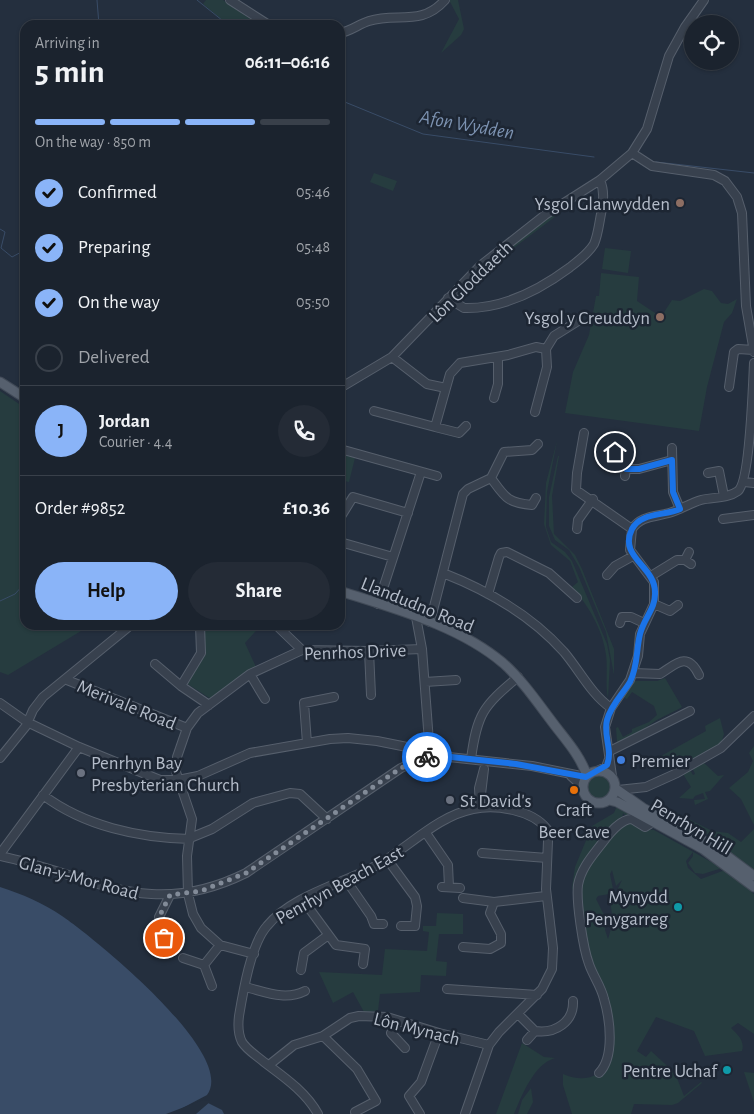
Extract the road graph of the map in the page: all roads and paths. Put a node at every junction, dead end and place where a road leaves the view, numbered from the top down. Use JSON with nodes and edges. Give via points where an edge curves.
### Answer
{"nodes":[{"id":1,"x":230,"y":0,"type":"edge"},
{"id":2,"x":445,"y":0,"type":"edge"},
{"id":3,"x":704,"y":0,"type":"edge"},
{"id":4,"x":261,"y":20,"type":"edge"},
{"id":5,"x":345,"y":31,"type":"edge"},
{"id":6,"x":632,"y":153,"type":"junction"},
{"id":7,"x":600,"y":180,"type":"junction"},
{"id":8,"x":448,"y":298,"type":"junction"},
{"id":9,"x":578,"y":321,"type":"dead end"},
{"id":10,"x":546,"y":349,"type":"junction"},
{"id":11,"x":754,"y":351,"type":"edge"},
{"id":12,"x":392,"y":357,"type":"junction"},
{"id":13,"x":498,"y":357,"type":"junction"},
{"id":14,"x":754,"y":363,"type":"edge"},
{"id":15,"x":0,"y":382,"type":"edge"},
{"id":16,"x":345,"y":385,"type":"edge"},
{"id":17,"x":729,"y":387,"type":"dead end"},
{"id":18,"x":446,"y":388,"type":"junction"},
{"id":19,"x":20,"y":395,"type":"edge"},
{"id":20,"x":494,"y":398,"type":"dead end"},
{"id":21,"x":374,"y":411,"type":"dead end"},
{"id":22,"x":535,"y":412,"type":"dead end"},
{"id":23,"x":752,"y":420,"type":"edge"},
{"id":24,"x":466,"y":426,"type":"dead end"},
{"id":25,"x":435,"y":427,"type":"junction"},
{"id":26,"x":459,"y":433,"type":"junction"},
{"id":27,"x":584,"y":433,"type":"dead end"},
{"id":28,"x":462,"y":442,"type":"dead end"},
{"id":29,"x":625,"y":442,"type":"dead end"},
{"id":30,"x":538,"y":444,"type":"dead end"},
{"id":31,"x":672,"y":448,"type":"dead end"},
{"id":32,"x":345,"y":450,"type":"edge"},
{"id":33,"x":624,"y":451,"type":"junction"},
{"id":34,"x":615,"y":452,"type":"dead end"},
{"id":35,"x":672,"y":460,"type":"junction"},
{"id":36,"x":421,"y":472,"type":"junction"},
{"id":37,"x":708,"y":473,"type":"dead end"},
{"id":38,"x":437,"y":476,"type":"dead end"},
{"id":39,"x":491,"y":478,"type":"junction"},
{"id":40,"x":744,"y":482,"type":"junction"},
{"id":41,"x":754,"y":483,"type":"edge"},
{"id":42,"x":576,"y":490,"type":"junction"},
{"id":43,"x":567,"y":493,"type":"dead end"},
{"id":44,"x":724,"y":496,"type":"junction"},
{"id":45,"x":536,"y":498,"type":"dead end"},
{"id":46,"x":593,"y":499,"type":"junction"},
{"id":47,"x":532,"y":505,"type":"junction"},
{"id":48,"x":680,"y":509,"type":"junction"},
{"id":49,"x":345,"y":510,"type":"edge"},
{"id":50,"x":408,"y":513,"type":"junction"},
{"id":51,"x":533,"y":514,"type":"dead end"},
{"id":52,"x":754,"y":515,"type":"edge"},
{"id":53,"x":723,"y":519,"type":"dead end"},
{"id":54,"x":577,"y":529,"type":"dead end"},
{"id":55,"x":632,"y":529,"type":"junction"},
{"id":56,"x":345,"y":543,"type":"edge"},
{"id":57,"x":633,"y":556,"type":"junction"},
{"id":58,"x":393,"y":557,"type":"junction"},
{"id":59,"x":688,"y":559,"type":"dead end"},
{"id":60,"x":443,"y":573,"type":"junction"},
{"id":61,"x":607,"y":573,"type":"dead end"},
{"id":62,"x":651,"y":576,"type":"junction"},
{"id":63,"x":345,"y":593,"type":"edge"},
{"id":64,"x":488,"y":594,"type":"junction"},
{"id":65,"x":577,"y":598,"type":"dead end"},
{"id":66,"x":378,"y":604,"type":"junction"},
{"id":67,"x":654,"y":604,"type":"junction"},
{"id":68,"x":678,"y":605,"type":"dead end"},
{"id":69,"x":416,"y":616,"type":"junction"},
{"id":70,"x":621,"y":616,"type":"dead end"},
{"id":71,"x":430,"y":622,"type":"junction"},
{"id":72,"x":644,"y":623,"type":"junction"},
{"id":73,"x":124,"y":630,"type":"edge"},
{"id":74,"x":200,"y":630,"type":"edge"},
{"id":75,"x":281,"y":630,"type":"edge"},
{"id":76,"x":422,"y":649,"type":"junction"},
{"id":77,"x":302,"y":650,"type":"junction"},
{"id":78,"x":369,"y":652,"type":"junction"},
{"id":79,"x":155,"y":664,"type":"dead end"},
{"id":80,"x":634,"y":673,"type":"junction"},
{"id":81,"x":250,"y":674,"type":"junction"},
{"id":82,"x":699,"y":675,"type":"dead end"},
{"id":83,"x":518,"y":677,"type":"junction"},
{"id":84,"x":67,"y":680,"type":"junction"},
{"id":85,"x":456,"y":680,"type":"dead end"},
{"id":86,"x":425,"y":682,"type":"junction"},
{"id":87,"x":181,"y":686,"type":"junction"},
{"id":88,"x":370,"y":695,"type":"dead end"},
{"id":89,"x":331,"y":696,"type":"dead end"},
{"id":90,"x":265,"y":699,"type":"dead end"},
{"id":91,"x":0,"y":704,"type":"edge"},
{"id":92,"x":209,"y":705,"type":"junction"},
{"id":93,"x":611,"y":708,"type":"junction"},
{"id":94,"x":690,"y":711,"type":"dead end"},
{"id":95,"x":754,"y":716,"type":"edge"},
{"id":96,"x":27,"y":722,"type":"junction"},
{"id":97,"x":187,"y":728,"type":"junction"},
{"id":98,"x":307,"y":743,"type":"junction"},
{"id":99,"x":79,"y":746,"type":"junction"},
{"id":100,"x":610,"y":753,"type":"junction"},
{"id":101,"x":430,"y":755,"type":"junction"},
{"id":102,"x":0,"y":758,"type":"edge"},
{"id":103,"x":471,"y":759,"type":"junction"},
{"id":104,"x":581,"y":761,"type":"junction"},
{"id":105,"x":484,"y":765,"type":"junction"},
{"id":106,"x":598,"y":770,"type":"junction"},
{"id":107,"x":568,"y":774,"type":"junction"},
{"id":108,"x":586,"y":776,"type":"junction"},
{"id":109,"x":612,"y":776,"type":"junction"},
{"id":110,"x":178,"y":780,"type":"junction"},
{"id":111,"x":583,"y":787,"type":"junction"},
{"id":112,"x":617,"y":789,"type":"junction"},
{"id":113,"x":627,"y":793,"type":"junction"},
{"id":114,"x":43,"y":795,"type":"junction"},
{"id":115,"x":609,"y":800,"type":"junction"},
{"id":116,"x":480,"y":806,"type":"junction"},
{"id":117,"x":327,"y":819,"type":"junction"},
{"id":118,"x":653,"y":822,"type":"junction"},
{"id":119,"x":426,"y":833,"type":"junction"},
{"id":120,"x":190,"y":838,"type":"junction"},
{"id":121,"x":482,"y":854,"type":"dead end"},
{"id":122,"x":0,"y":855,"type":"edge"},
{"id":123,"x":546,"y":858,"type":"junction"},
{"id":124,"x":388,"y":859,"type":"junction"},
{"id":125,"x":754,"y":876,"type":"edge"},
{"id":126,"x":346,"y":880,"type":"junction"},
{"id":127,"x":754,"y":887,"type":"edge"},
{"id":128,"x":460,"y":888,"type":"dead end"},
{"id":129,"x":188,"y":894,"type":"junction"},
{"id":130,"x":170,"y":895,"type":"junction"},
{"id":131,"x":546,"y":896,"type":"junction"},
{"id":132,"x":468,"y":897,"type":"dead end"},
{"id":133,"x":303,"y":900,"type":"junction"},
{"id":134,"x":494,"y":902,"type":"junction"},
{"id":135,"x":383,"y":924,"type":"dead end"},
{"id":136,"x":401,"y":926,"type":"dead end"},
{"id":137,"x":327,"y":936,"type":"junction"},
{"id":138,"x":164,"y":938,"type":"dead end"},
{"id":139,"x":220,"y":945,"type":"junction"},
{"id":140,"x":463,"y":947,"type":"dead end"},
{"id":141,"x":254,"y":954,"type":"junction"},
{"id":142,"x":183,"y":958,"type":"dead end"},
{"id":143,"x":364,"y":964,"type":"dead end"},
{"id":144,"x":204,"y":965,"type":"junction"},
{"id":145,"x":301,"y":970,"type":"dead end"},
{"id":146,"x":212,"y":986,"type":"dead end"},
{"id":147,"x":245,"y":987,"type":"junction"},
{"id":148,"x":447,"y":989,"type":"dead end"},
{"id":149,"x":305,"y":992,"type":"dead end"},
{"id":150,"x":537,"y":995,"type":"junction"},
{"id":151,"x":573,"y":1001,"type":"dead end"},
{"id":152,"x":518,"y":1014,"type":"junction"},
{"id":153,"x":398,"y":1021,"type":"junction"},
{"id":154,"x":535,"y":1031,"type":"junction"},
{"id":155,"x":439,"y":1033,"type":"junction"},
{"id":156,"x":323,"y":1036,"type":"junction"},
{"id":157,"x":528,"y":1040,"type":"dead end"},
{"id":158,"x":489,"y":1045,"type":"junction"},
{"id":159,"x":405,"y":1048,"type":"dead end"},
{"id":160,"x":269,"y":1065,"type":"junction"},
{"id":161,"x":599,"y":1073,"type":"dead end"},
{"id":162,"x":355,"y":1112,"type":"dead end"},
{"id":163,"x":318,"y":1114,"type":"edge"},
{"id":164,"x":420,"y":1114,"type":"edge"},
{"id":165,"x":465,"y":1114,"type":"edge"}],
"edges":[{"from":1,"to":4,"type":"street"},
{"from":2,"to":5,"type":"street","via":[[434,11],[420,16],[375,19]]},
{"from":3,"to":6,"type":"street","name":"Lôn Gloddaeth","via":[[669,56],[647,129]]},
{"from":6,"to":7,"type":"street","name":"Lôn Gloddaeth"},
{"from":6,"to":11,"type":"street","via":[[652,166],[714,175],[732,189],[742,213],[746,306]]},
{"from":7,"to":8,"type":"street","name":"Lôn Gloddaeth","via":[[500,249]]},
{"from":7,"to":8,"type":"street","via":[[604,188],[595,241],[589,251],[562,273],[527,295],[497,304],[464,308]]},
{"from":8,"to":12,"type":"street","name":"Lôn Gloddaeth"},
{"from":9,"to":10,"type":"street","via":[[554,336]]},
{"from":10,"to":13,"type":"street","via":[[536,347]]},
{"from":10,"to":22,"type":"street","via":[[547,367]]},
{"from":11,"to":17,"type":"street","via":[[738,349],[734,352]]},
{"from":12,"to":16,"type":"street","name":"Lôn Gloddaeth"},
{"from":12,"to":18,"type":"street","via":[[427,384]]},
{"from":13,"to":18,"type":"street","via":[[456,365]]},
{"from":13,"to":20,"type":"street","via":[[498,384]]},
{"from":14,"to":23,"type":"street"},
{"from":15,"to":19,"type":"main road"},
{"from":18,"to":25,"type":"street"},
{"from":21,"to":25,"type":"street"},
{"from":23,"to":40,"type":"street"},
{"from":24,"to":26,"type":"street"},
{"from":25,"to":26,"type":"street"},
{"from":26,"to":28,"type":"street"},
{"from":27,"to":42,"type":"street","via":[[578,443]]},
{"from":29,"to":33,"type":"street"},
{"from":30,"to":39,"type":"street","via":[[533,454],[504,452]]},
{"from":31,"to":35,"type":"street"},
{"from":32,"to":36,"type":"street"},
{"from":33,"to":34,"type":"street"},
{"from":33,"to":35,"type":"street","via":[[626,472]]},
{"from":35,"to":48,"type":"street","via":[[673,492]]},
{"from":36,"to":38,"type":"street"},
{"from":36,"to":50,"type":"street"},
{"from":37,"to":44,"type":"street","via":[[719,471]]},
{"from":39,"to":47,"type":"street","via":[[505,498],[516,504]]},
{"from":39,"to":60,"type":"street","via":[[463,494]]},
{"from":40,"to":41,"type":"street"},
{"from":40,"to":44,"type":"street","via":[[740,490]]},
{"from":42,"to":43,"type":"street"},
{"from":42,"to":46,"type":"street"},
{"from":44,"to":48,"type":"street"},
{"from":45,"to":47,"type":"street"},
{"from":46,"to":54,"type":"street","via":[[574,521]]},
{"from":46,"to":55,"type":"street"},
{"from":47,"to":51,"type":"street"},
{"from":48,"to":55,"type":"street","via":[[644,518]]},
{"from":49,"to":50,"type":"street","via":[[353,497]]},
{"from":50,"to":58,"type":"street"},
{"from":52,"to":53,"type":"street"},
{"from":55,"to":57,"type":"street","via":[[629,544]]},
{"from":56,"to":58,"type":"street"},
{"from":57,"to":61,"type":"street"},
{"from":57,"to":62,"type":"street"},
{"from":58,"to":66,"type":"street"},
{"from":59,"to":62,"type":"street","via":[[678,560]]},
{"from":60,"to":64,"type":"street"},
{"from":60,"to":71,"type":"street"},
{"from":62,"to":67,"type":"street","via":[[655,589]]},
{"from":63,"to":66,"type":"main road","name":"Llandudno Road"},
{"from":64,"to":65,"type":"street","via":[[499,557],[507,552],[549,573]]},
{"from":64,"to":93,"type":"street","via":[[520,611],[549,637],[598,698]]},
{"from":66,"to":69,"type":"main road","name":"Llandudno Road"},
{"from":67,"to":68,"type":"street","via":[[670,614]]},
{"from":67,"to":72,"type":"street"},
{"from":69,"to":71,"type":"main road","name":"Llandudno Road"},
{"from":69,"to":76,"type":"street"},
{"from":70,"to":72,"type":"street"},
{"from":71,"to":83,"type":"main road","name":"Llandudno Road","via":[[490,653]]},
{"from":72,"to":80,"type":"street"},
{"from":73,"to":84,"type":"street"},
{"from":74,"to":87,"type":"street","via":[[201,653]]},
{"from":75,"to":77,"type":"street"},
{"from":76,"to":78,"type":"street","name":"Penrhos Drive"},
{"from":76,"to":86,"type":"street"},
{"from":77,"to":78,"type":"street","name":"Penrhos Drive"},
{"from":77,"to":81,"type":"street","name":"Penrhos Drive"},
{"from":78,"to":88,"type":"street"},
{"from":79,"to":87,"type":"street"},
{"from":80,"to":82,"type":"street","via":[[660,674],[676,662],[684,661],[691,664]]},
{"from":80,"to":93,"type":"street"},
{"from":81,"to":90,"type":"street"},
{"from":81,"to":92,"type":"street","name":"Penrhos Drive"},
{"from":83,"to":103,"type":"street","via":[[489,704],[478,720]]},
{"from":83,"to":104,"type":"main road","name":"Llandudno Road"},
{"from":84,"to":96,"type":"street","via":[[43,697]]},
{"from":84,"to":97,"type":"street","name":"Merivale Road"},
{"from":85,"to":86,"type":"street"},
{"from":86,"to":101,"type":"street"},
{"from":87,"to":92,"type":"street"},
{"from":89,"to":98,"type":"street","via":[[304,703]]},
{"from":91,"to":96,"type":"street"},
{"from":92,"to":97,"type":"street","name":"Penrhos Drive"},
{"from":93,"to":100,"type":"street","via":[[606,727]]},
{"from":94,"to":100,"type":"street"},
{"from":95,"to":113,"type":"street","via":[[721,748],[655,783]]},
{"from":96,"to":99,"type":"street"},
{"from":96,"to":102,"type":"street"},
{"from":97,"to":110,"type":"street","name":"Penrhos Drive","via":[[177,757]]},
{"from":98,"to":101,"type":"street","via":[[362,739],[407,747]]},
{"from":98,"to":110,"type":"street","via":[[250,753],[210,771]]},
{"from":99,"to":110,"type":"street","via":[[148,777]]},
{"from":99,"to":114,"type":"street"},
{"from":100,"to":106,"type":"street","via":[[607,765]]},
{"from":100,"to":109,"type":"street"},
{"from":101,"to":103,"type":"street","name":"Glan-y-Mor Road"},
{"from":101,"to":117,"type":"street","name":"Glan-y-Mor Road","via":[[401,768]]},
{"from":103,"to":105,"type":"street","name":"Glan-y-Mor Road"},
{"from":104,"to":106,"type":"main road","name":"Llandudno Road","via":[[588,768]]},
{"from":104,"to":108,"type":"main road","name":"Llandudno Road"},
{"from":105,"to":107,"type":"street","name":"Glan-y-Mor Road","via":[[532,766]]},
{"from":105,"to":116,"type":"street","via":[[479,788]]},
{"from":106,"to":108,"type":"main road"},
{"from":106,"to":109,"type":"main road"},
{"from":107,"to":108,"type":"street"},
{"from":107,"to":111,"type":"street"},
{"from":108,"to":111,"type":"main road"},
{"from":109,"to":112,"type":"main road"},
{"from":110,"to":120,"type":"street","name":"Penrhos Drive","via":[[192,819]]},
{"from":111,"to":115,"type":"main road","via":[[590,800],[601,803]]},
{"from":112,"to":113,"type":"main road","name":"Penrhyn Hill"},
{"from":112,"to":115,"type":"main road"},
{"from":113,"to":125,"type":"main road","name":"Penrhyn Hill"},
{"from":114,"to":120,"type":"street","via":[[72,813],[132,833]]},
{"from":114,"to":122,"type":"street"},
{"from":115,"to":118,"type":"main road","name":"Penrhyn Hill"},
{"from":116,"to":119,"type":"street","name":"Penrhyn Beach East","via":[[451,816]]},
{"from":116,"to":123,"type":"street","name":"Penrhyn Beach East","via":[[526,814],[538,821],[547,829]]},
{"from":117,"to":120,"type":"street","via":[[300,794],[290,793],[261,799],[199,836]]},
{"from":117,"to":129,"type":"street","name":"Glan-y-Mor Road","via":[[246,873],[229,882]]},
{"from":118,"to":127,"type":"main road","name":"Penrhyn Hill","via":[[703,849]]},
{"from":118,"to":161,"type":"street","via":[[647,827],[632,820],[622,822],[590,858],[578,883],[577,899],[588,962],[603,994],[606,1009],[608,1050],[604,1068]]},
{"from":119,"to":124,"type":"street","name":"Penrhyn Beach East"},
{"from":119,"to":128,"type":"street","via":[[448,866],[445,887]]},
{"from":120,"to":129,"type":"street","name":"Penrhos Drive"},
{"from":121,"to":123,"type":"street"},
{"from":122,"to":130,"type":"street","name":"Glan-y-Mor Road","via":[[138,894]]},
{"from":123,"to":131,"type":"street"},
{"from":124,"to":126,"type":"street","name":"Penrhyn Beach East"},
{"from":124,"to":136,"type":"street","via":[[417,906],[419,927]]},
{"from":126,"to":133,"type":"street","name":"Penrhyn Beach East"},
{"from":126,"to":135,"type":"street","via":[[371,916],[371,923]]},
{"from":129,"to":130,"type":"street","name":"Glan-y-Mor Road"},
{"from":129,"to":139,"type":"street","name":"Penrhos Drive","via":[[196,922]]},
{"from":130,"to":138,"type":"street","via":[[159,917]]},
{"from":131,"to":134,"type":"street"},
{"from":131,"to":150,"type":"street","via":[[553,963],[546,983]]},
{"from":132,"to":134,"type":"street"},
{"from":133,"to":137,"type":"street"},
{"from":133,"to":141,"type":"street","name":"Penrhyn Beach East","via":[[268,924]]},
{"from":134,"to":140,"type":"street","via":[[490,913],[501,934],[500,943],[490,949]]},
{"from":137,"to":143,"type":"street","via":[[338,947],[365,946]]},
{"from":137,"to":145,"type":"street","via":[[304,953]]},
{"from":139,"to":141,"type":"street"},
{"from":139,"to":144,"type":"street"},
{"from":141,"to":147,"type":"street","name":"Penrhyn Beach East"},
{"from":142,"to":144,"type":"street"},
{"from":144,"to":146,"type":"street"},
{"from":147,"to":149,"type":"street","via":[[283,996]]},
{"from":147,"to":160,"type":"street","name":"Penrhyn Beach East","via":[[239,1035],[246,1047]]},
{"from":148,"to":150,"type":"street"},
{"from":150,"to":152,"type":"street"},
{"from":151,"to":154,"type":"street","via":[[574,1016],[566,1023]]},
{"from":152,"to":154,"type":"street"},
{"from":152,"to":158,"type":"street"},
{"from":153,"to":155,"type":"street","name":"Lôn Mynach"},
{"from":153,"to":156,"type":"street","name":"Lôn Mynach","via":[[377,1015],[359,1016],[350,1018]]},
{"from":153,"to":159,"type":"street","via":[[388,1030]]},
{"from":154,"to":157,"type":"street"},
{"from":155,"to":158,"type":"street","name":"Lôn Mynach"},
{"from":155,"to":164,"type":"street","via":[[421,1082],[407,1093]]},
{"from":156,"to":160,"type":"street","name":"Lôn Mynach","via":[[294,1045]]},
{"from":156,"to":162,"type":"street","via":[[357,1069],[379,1099]]},
{"from":158,"to":165,"type":"street"},
{"from":160,"to":163,"type":"street","name":"Penrhyn Beach East","via":[[303,1093]]}]}
